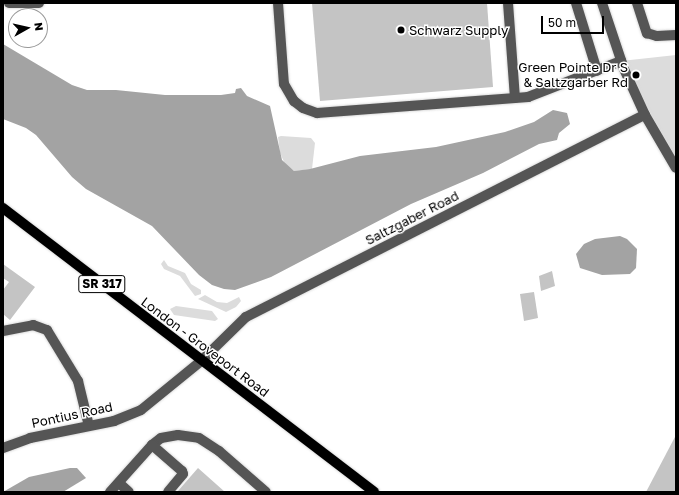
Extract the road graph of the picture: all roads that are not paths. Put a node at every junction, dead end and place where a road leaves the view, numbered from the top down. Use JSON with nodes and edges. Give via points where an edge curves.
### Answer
{"nodes":[{"id":1,"x":9,"y":3,"type":"edge"},
{"id":2,"x":39,"y":3,"type":"edge"},
{"id":3,"x":278,"y":3,"type":"edge"},
{"id":4,"x":508,"y":3,"type":"edge"},
{"id":5,"x":576,"y":3,"type":"edge"},
{"id":6,"x":602,"y":3,"type":"edge"},
{"id":7,"x":637,"y":3,"type":"edge"},
{"id":8,"x":676,"y":35,"type":"edge"},
{"id":9,"x":621,"y":61,"type":"junction"},
{"id":10,"x":597,"y":71,"type":"junction"},
{"id":11,"x":515,"y":98,"type":"junction"},
{"id":12,"x":645,"y":115,"type":"junction"},
{"id":13,"x":676,"y":168,"type":"edge"},
{"id":14,"x":3,"y":208,"type":"edge"},
{"id":15,"x":3,"y":331,"type":"edge"},
{"id":16,"x":201,"y":361,"type":"junction"},
{"id":17,"x":89,"y":426,"type":"junction"},
{"id":18,"x":152,"y":445,"type":"junction"},
{"id":19,"x":3,"y":448,"type":"edge"},
{"id":20,"x":119,"y":483,"type":"junction"},
{"id":21,"x":110,"y":492,"type":"edge"},
{"id":22,"x":128,"y":492,"type":"edge"},
{"id":23,"x":168,"y":492,"type":"edge"},
{"id":24,"x":266,"y":492,"type":"edge"},
{"id":25,"x":374,"y":492,"type":"edge"}],
"edges":[{"from":1,"to":2,"type":"street"},
{"from":3,"to":11,"type":"street","via":[[284,84],[294,101],[310,111],[317,113]]},
{"from":4,"to":11,"type":"street"},
{"from":5,"to":10,"type":"street"},
{"from":6,"to":9,"type":"street"},
{"from":7,"to":8,"type":"street","via":[[646,33],[657,36]]},
{"from":9,"to":10,"type":"street"},
{"from":9,"to":12,"type":"street"},
{"from":10,"to":11,"type":"street","via":[[536,95]]},
{"from":12,"to":13,"type":"street"},
{"from":12,"to":16,"type":"street","name":"Saltzgaber Road","via":[[251,314],[237,323]]},
{"from":14,"to":16,"type":"main road","name":"London - Groveport Road","number":"SR 317"},
{"from":15,"to":17,"type":"street","via":[[33,325],[47,330],[78,381]]},
{"from":16,"to":17,"type":"street","name":"Pontius Road","via":[[141,410],[114,421]]},
{"from":16,"to":25,"type":"main road","name":"London - Groveport Road","number":"SR 317"},
{"from":17,"to":19,"type":"street","name":"Pontius Road","via":[[30,438]]},
{"from":18,"to":20,"type":"street"},
{"from":18,"to":23,"type":"street","via":[[182,471],[183,474]]},
{"from":18,"to":24,"type":"street","via":[[160,438],[178,435],[199,438],[219,451]]},
{"from":20,"to":21,"type":"street"},
{"from":20,"to":22,"type":"street"}]}
